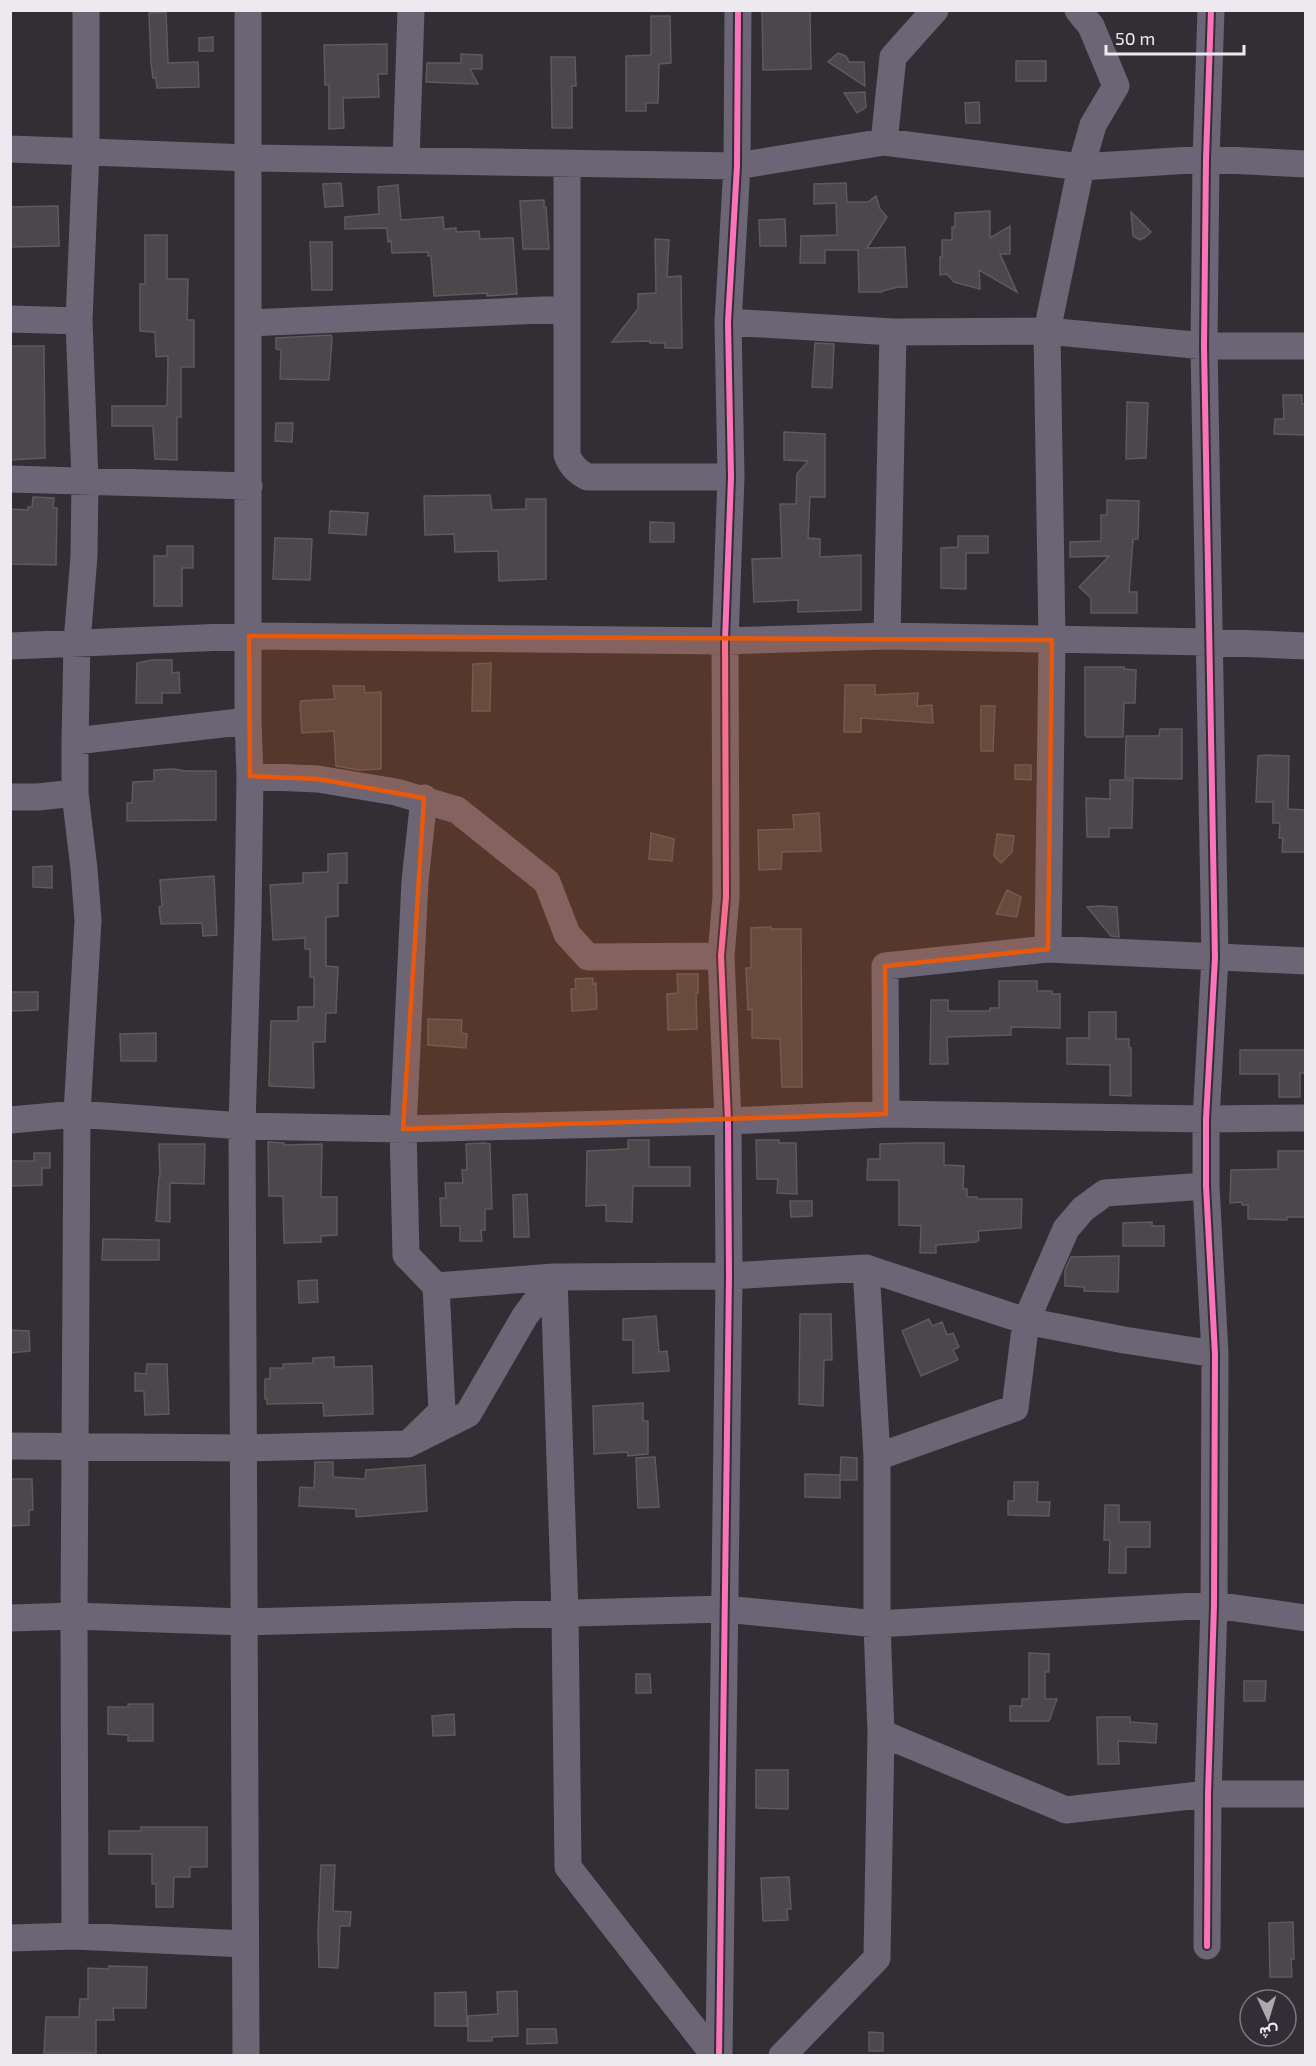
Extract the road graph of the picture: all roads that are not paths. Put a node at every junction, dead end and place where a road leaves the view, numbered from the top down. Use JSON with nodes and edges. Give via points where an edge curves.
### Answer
{"nodes":[{"id":1,"x":86,"y":10,"type":"edge"},
{"id":2,"x":248,"y":10,"type":"edge"},
{"id":3,"x":411,"y":10,"type":"edge"},
{"id":4,"x":738,"y":10,"type":"edge"},
{"id":5,"x":934,"y":10,"type":"edge"},
{"id":6,"x":1078,"y":10,"type":"edge"},
{"id":7,"x":1211,"y":10,"type":"edge"},
{"id":8,"x":884,"y":142,"type":"junction"},
{"id":9,"x":10,"y":149,"type":"edge"},
{"id":10,"x":86,"y":150,"type":"junction"},
{"id":11,"x":249,"y":158,"type":"junction"},
{"id":12,"x":1206,"y":159,"type":"junction"},
{"id":13,"x":406,"y":160,"type":"junction"},
{"id":14,"x":567,"y":164,"type":"junction"},
{"id":15,"x":1305,"y":164,"type":"edge"},
{"id":16,"x":737,"y":166,"type":"junction"},
{"id":17,"x":1081,"y":166,"type":"junction"},
{"id":18,"x":567,"y":309,"type":"junction"},
{"id":19,"x":10,"y":319,"type":"edge"},
{"id":20,"x":79,"y":321,"type":"junction"},
{"id":21,"x":728,"y":322,"type":"junction"},
{"id":22,"x":248,"y":323,"type":"junction"},
{"id":23,"x":1047,"y":331,"type":"junction"},
{"id":24,"x":893,"y":332,"type":"junction"},
{"id":25,"x":1204,"y":345,"type":"junction"},
{"id":26,"x":1305,"y":346,"type":"edge"},
{"id":27,"x":731,"y":477,"type":"junction"},
{"id":28,"x":10,"y":478,"type":"edge"},
{"id":29,"x":85,"y":480,"type":"junction"},
{"id":30,"x":249,"y":486,"type":"junction"},
{"id":31,"x":249,"y":636,"type":"junction"},
{"id":32,"x":887,"y":636,"type":"junction"},
{"id":33,"x":1052,"y":640,"type":"junction"},
{"id":34,"x":725,"y":641,"type":"junction"},
{"id":35,"x":77,"y":642,"type":"junction"},
{"id":36,"x":1209,"y":642,"type":"junction"},
{"id":37,"x":10,"y":646,"type":"edge"},
{"id":38,"x":1305,"y":646,"type":"edge"},
{"id":39,"x":248,"y":721,"type":"junction"},
{"id":40,"x":75,"y":741,"type":"junction"},
{"id":41,"x":250,"y":776,"type":"junction"},
{"id":42,"x":75,"y":793,"type":"junction"},
{"id":43,"x":10,"y":797,"type":"edge"},
{"id":44,"x":424,"y":798,"type":"junction"},
{"id":45,"x":1048,"y":949,"type":"junction"},
{"id":46,"x":721,"y":956,"type":"junction"},
{"id":47,"x":1215,"y":958,"type":"junction"},
{"id":48,"x":1305,"y":961,"type":"edge"},
{"id":49,"x":77,"y":1114,"type":"junction"},
{"id":50,"x":885,"y":1114,"type":"junction"},
{"id":51,"x":1305,"y":1118,"type":"edge"},
{"id":52,"x":1206,"y":1119,"type":"junction"},
{"id":53,"x":10,"y":1120,"type":"edge"},
{"id":54,"x":728,"y":1121,"type":"junction"},
{"id":55,"x":242,"y":1126,"type":"junction"},
{"id":56,"x":403,"y":1129,"type":"junction"},
{"id":57,"x":1206,"y":1186,"type":"junction"},
{"id":58,"x":866,"y":1268,"type":"junction"},
{"id":59,"x":729,"y":1276,"type":"junction"},
{"id":60,"x":554,"y":1277,"type":"junction"},
{"id":61,"x":436,"y":1286,"type":"junction"},
{"id":62,"x":1026,"y":1321,"type":"junction"},
{"id":63,"x":1215,"y":1353,"type":"junction"},
{"id":64,"x":408,"y":1444,"type":"junction"},
{"id":65,"x":10,"y":1446,"type":"edge"},
{"id":66,"x":75,"y":1447,"type":"junction"},
{"id":67,"x":243,"y":1448,"type":"junction"},
{"id":68,"x":877,"y":1457,"type":"junction"},
{"id":69,"x":1214,"y":1605,"type":"junction"},
{"id":70,"x":725,"y":1609,"type":"junction"},
{"id":71,"x":566,"y":1613,"type":"junction"},
{"id":72,"x":74,"y":1616,"type":"junction"},
{"id":73,"x":10,"y":1618,"type":"edge"},
{"id":74,"x":1305,"y":1618,"type":"edge"},
{"id":75,"x":244,"y":1622,"type":"junction"},
{"id":76,"x":877,"y":1624,"type":"junction"},
{"id":77,"x":881,"y":1732,"type":"junction"},
{"id":78,"x":1208,"y":1794,"type":"junction"},
{"id":79,"x":1305,"y":1794,"type":"edge"},
{"id":80,"x":75,"y":1936,"type":"junction"},
{"id":81,"x":10,"y":1938,"type":"edge"},
{"id":82,"x":245,"y":1944,"type":"junction"},
{"id":83,"x":1207,"y":1946,"type":"dead end"},
{"id":84,"x":246,"y":2055,"type":"edge"},
{"id":85,"x":717,"y":2055,"type":"edge"},
{"id":86,"x":782,"y":2055,"type":"edge"}],
"edges":[{"from":1,"to":10,"type":"street"},
{"from":2,"to":11,"type":"street"},
{"from":3,"to":13,"type":"street"},
{"from":4,"to":16,"type":"street"},
{"from":5,"to":8,"type":"street","via":[[893,57]]},
{"from":6,"to":17,"type":"street","via":[[1091,26],[1116,86],[1094,125]]},
{"from":7,"to":12,"type":"street"},
{"from":8,"to":16,"type":"street"},
{"from":8,"to":17,"type":"street"},
{"from":9,"to":10,"type":"street"},
{"from":10,"to":11,"type":"street"},
{"from":10,"to":20,"type":"street"},
{"from":11,"to":13,"type":"street"},
{"from":11,"to":22,"type":"street"},
{"from":12,"to":15,"type":"street"},
{"from":12,"to":17,"type":"street"},
{"from":12,"to":25,"type":"street"},
{"from":13,"to":14,"type":"street"},
{"from":14,"to":16,"type":"street"},
{"from":14,"to":18,"type":"street"},
{"from":16,"to":21,"type":"street"},
{"from":17,"to":23,"type":"street"},
{"from":18,"to":22,"type":"street"},
{"from":18,"to":27,"type":"street","via":[[567,455],[573,468],[587,477]]},
{"from":19,"to":20,"type":"street"},
{"from":20,"to":29,"type":"street"},
{"from":21,"to":24,"type":"street"},
{"from":21,"to":27,"type":"street"},
{"from":22,"to":30,"type":"street"},
{"from":23,"to":24,"type":"street"},
{"from":23,"to":25,"type":"street"},
{"from":23,"to":33,"type":"street"},
{"from":24,"to":32,"type":"street"},
{"from":25,"to":26,"type":"street"},
{"from":25,"to":36,"type":"street"},
{"from":27,"to":34,"type":"street"},
{"from":28,"to":29,"type":"street"},
{"from":29,"to":30,"type":"street"},
{"from":29,"to":35,"type":"street"},
{"from":30,"to":31,"type":"street"},
{"from":31,"to":34,"type":"street"},
{"from":31,"to":35,"type":"street"},
{"from":31,"to":39,"type":"street"},
{"from":32,"to":33,"type":"street"},
{"from":32,"to":34,"type":"street"},
{"from":33,"to":36,"type":"street"},
{"from":33,"to":45,"type":"street"},
{"from":34,"to":46,"type":"street","via":[[726,897]]},
{"from":35,"to":37,"type":"street"},
{"from":35,"to":40,"type":"street"},
{"from":36,"to":38,"type":"street"},
{"from":36,"to":47,"type":"street"},
{"from":39,"to":40,"type":"street"},
{"from":39,"to":41,"type":"street"},
{"from":40,"to":42,"type":"street"},
{"from":41,"to":44,"type":"street","via":[[318,779]]},
{"from":41,"to":55,"type":"street"},
{"from":42,"to":43,"type":"street"},
{"from":42,"to":49,"type":"street","via":[[88,920]]},
{"from":44,"to":46,"type":"street","via":[[457,810],[547,882],[567,934],[588,957]]},
{"from":44,"to":56,"type":"street","via":[[414,904]]},
{"from":45,"to":47,"type":"street"},
{"from":45,"to":50,"type":"street","via":[[885,966]]},
{"from":46,"to":54,"type":"street"},
{"from":47,"to":48,"type":"street"},
{"from":47,"to":52,"type":"street"},
{"from":49,"to":53,"type":"street"},
{"from":49,"to":55,"type":"street"},
{"from":49,"to":66,"type":"street"},
{"from":50,"to":52,"type":"street"},
{"from":50,"to":54,"type":"street"},
{"from":51,"to":52,"type":"street"},
{"from":52,"to":57,"type":"street"},
{"from":54,"to":56,"type":"street"},
{"from":54,"to":59,"type":"street"},
{"from":55,"to":56,"type":"street"},
{"from":55,"to":67,"type":"street"},
{"from":56,"to":61,"type":"street","via":[[406,1255]]},
{"from":57,"to":62,"type":"street","via":[[1105,1193],[1083,1209],[1065,1229]]},
{"from":57,"to":63,"type":"street"},
{"from":58,"to":59,"type":"street"},
{"from":58,"to":62,"type":"street"},
{"from":58,"to":68,"type":"street"},
{"from":59,"to":60,"type":"street"},
{"from":59,"to":70,"type":"street"},
{"from":60,"to":61,"type":"street"},
{"from":60,"to":64,"type":"street","via":[[525,1316],[468,1414]]},
{"from":60,"to":71,"type":"street"},
{"from":61,"to":64,"type":"street","via":[[442,1411]]},
{"from":62,"to":63,"type":"street"},
{"from":62,"to":68,"type":"street","via":[[1015,1408]]},
{"from":63,"to":69,"type":"street"},
{"from":64,"to":67,"type":"street"},
{"from":65,"to":66,"type":"street"},
{"from":66,"to":67,"type":"street"},
{"from":66,"to":72,"type":"street"},
{"from":67,"to":75,"type":"street"},
{"from":68,"to":76,"type":"street"},
{"from":69,"to":74,"type":"street"},
{"from":69,"to":76,"type":"street"},
{"from":69,"to":78,"type":"street"},
{"from":70,"to":71,"type":"street"},
{"from":70,"to":76,"type":"street"},
{"from":70,"to":85,"type":"street"},
{"from":71,"to":75,"type":"street"},
{"from":71,"to":85,"type":"street","via":[[568,1867]]},
{"from":72,"to":73,"type":"street"},
{"from":72,"to":75,"type":"street"},
{"from":72,"to":80,"type":"street"},
{"from":75,"to":82,"type":"street"},
{"from":76,"to":77,"type":"street"},
{"from":77,"to":78,"type":"street","via":[[1066,1810]]},
{"from":77,"to":86,"type":"street","via":[[877,1958]]},
{"from":78,"to":79,"type":"street"},
{"from":78,"to":83,"type":"street"},
{"from":80,"to":81,"type":"street"},
{"from":80,"to":82,"type":"street"},
{"from":82,"to":84,"type":"street"}]}
